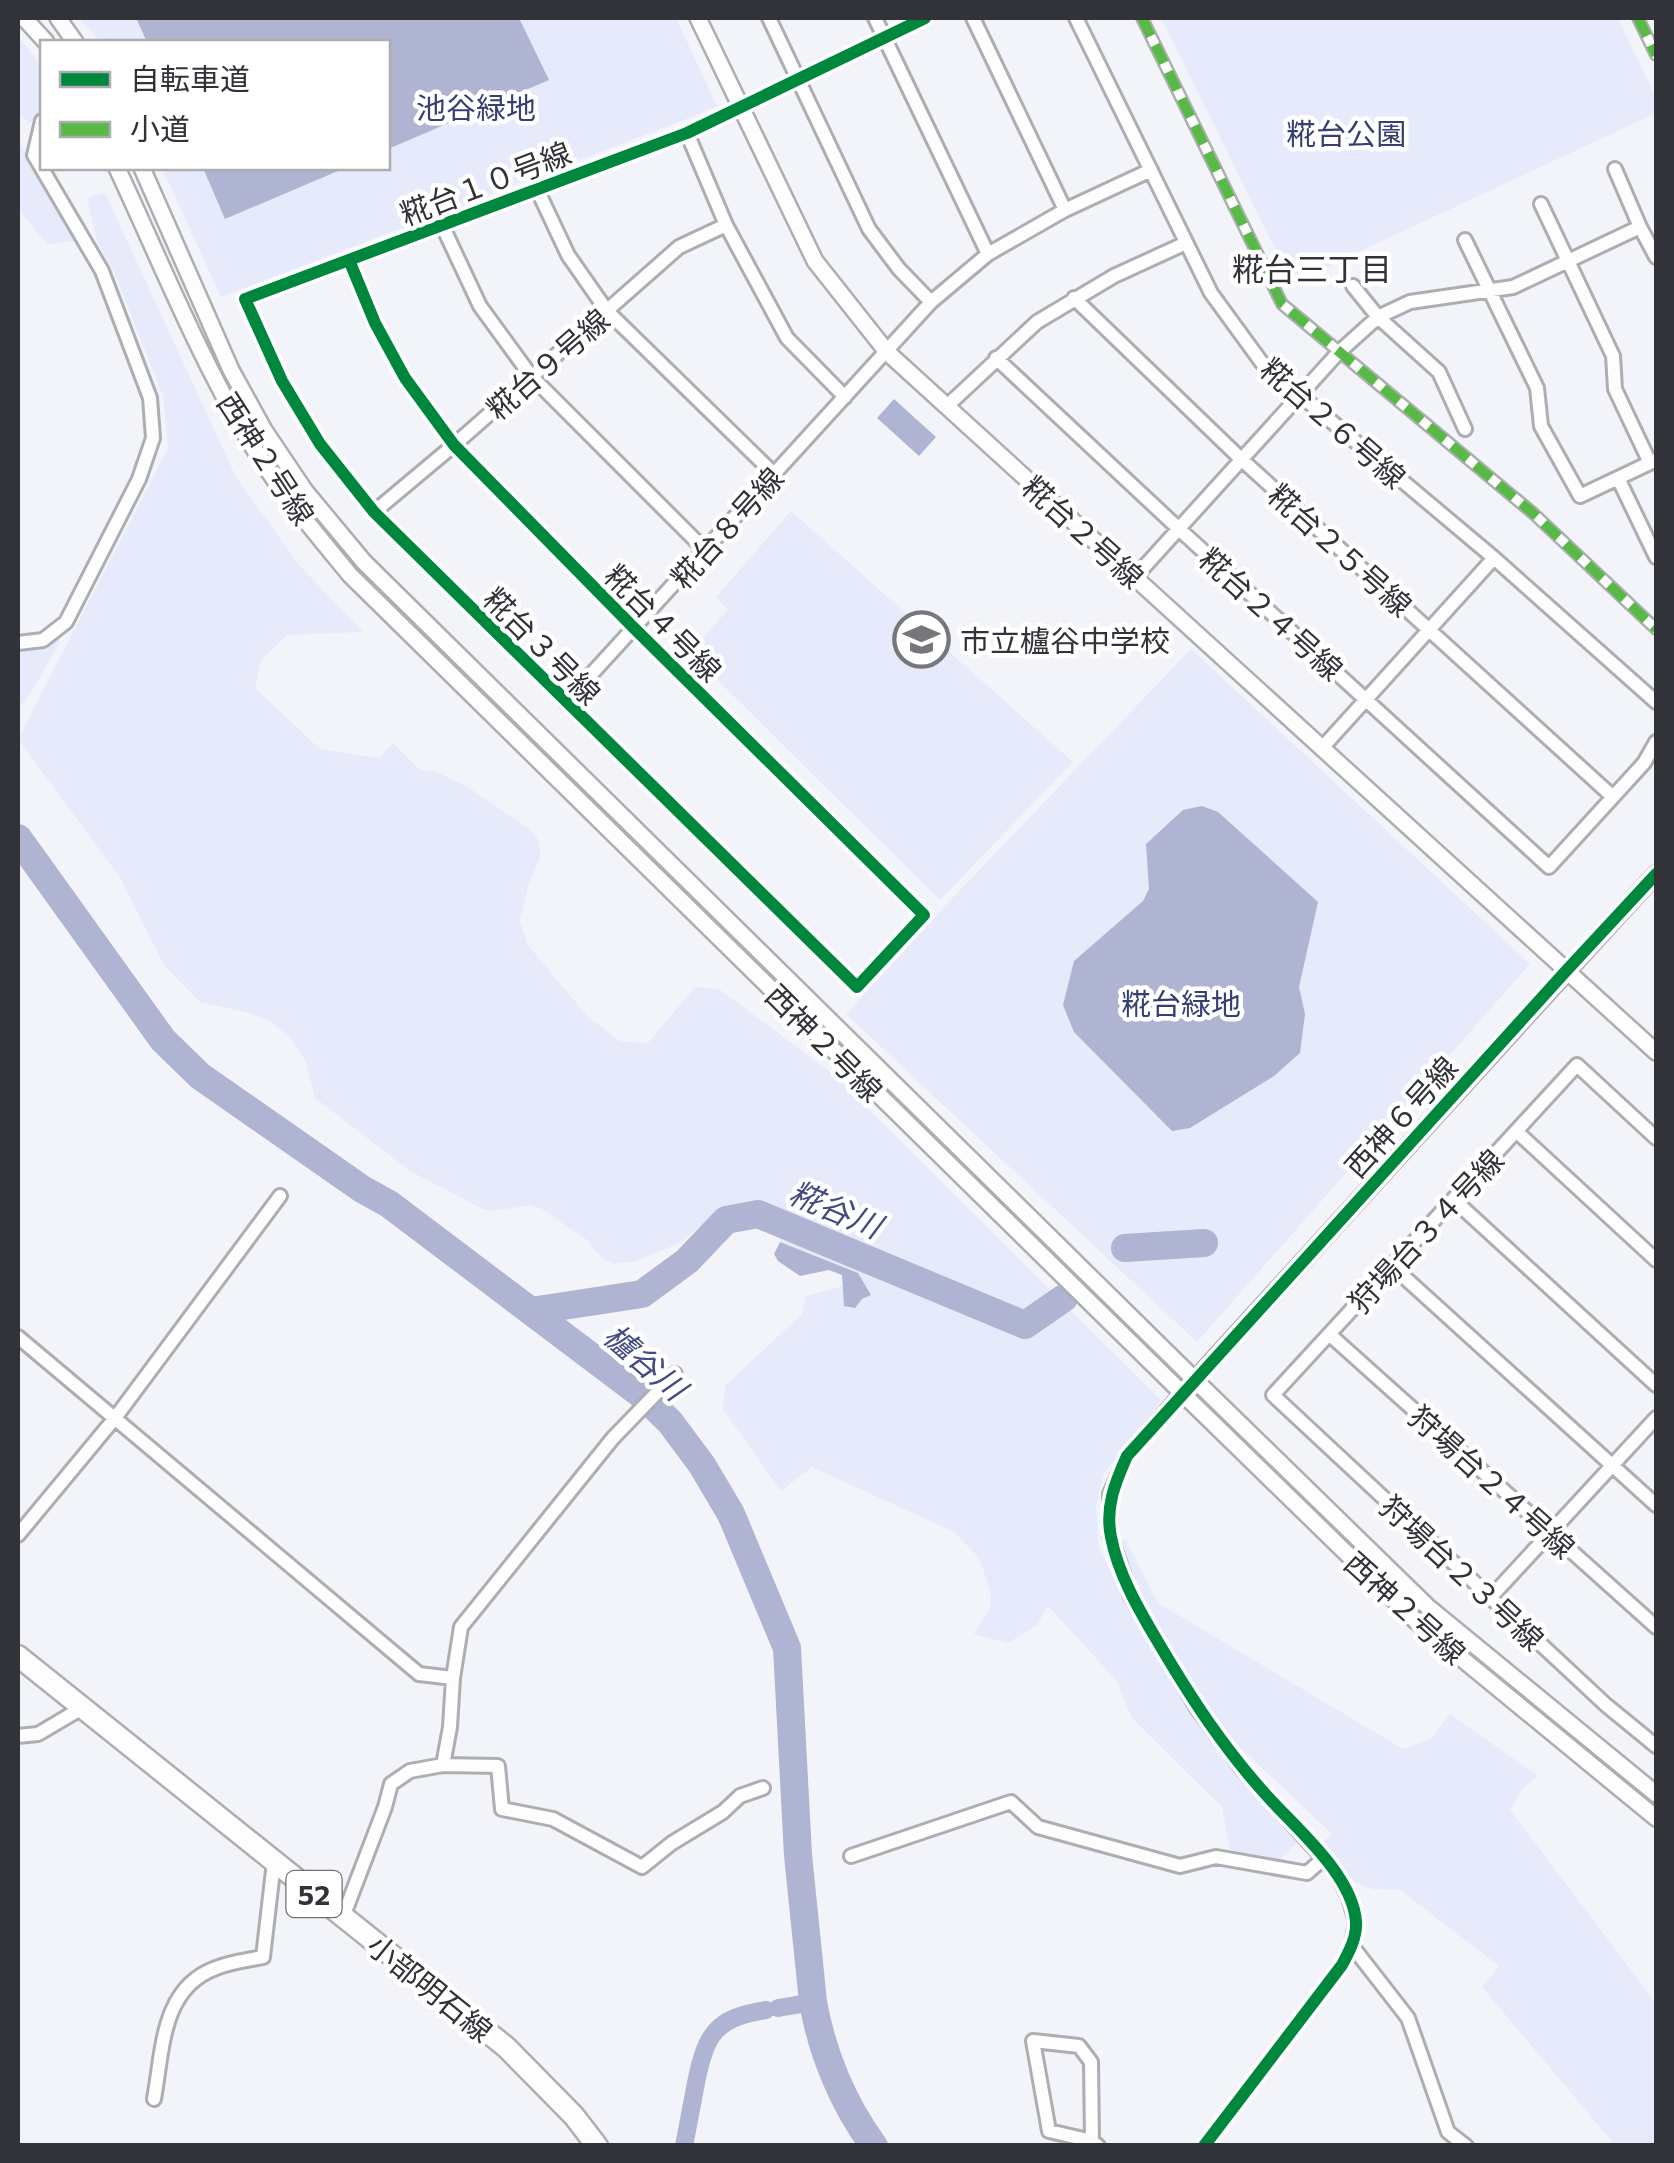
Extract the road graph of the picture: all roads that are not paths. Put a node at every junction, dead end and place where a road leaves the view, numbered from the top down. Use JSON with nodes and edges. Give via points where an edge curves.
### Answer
{"nodes":[{"id":1,"x":24,"y":18,"type":"edge"},
{"id":2,"x":58,"y":18,"type":"edge"},
{"id":3,"x":698,"y":18,"type":"edge"},
{"id":4,"x":769,"y":18,"type":"edge"},
{"id":5,"x":875,"y":18,"type":"edge"},
{"id":6,"x":925,"y":18,"type":"edge"},
{"id":7,"x":973,"y":18,"type":"edge"},
{"id":8,"x":1076,"y":18,"type":"edge"},
{"id":9,"x":1142,"y":18,"type":"edge"},
{"id":10,"x":1638,"y":18,"type":"edge"},
{"id":11,"x":884,"y":38,"type":"junction"},
{"id":12,"x":44,"y":40,"type":"edge"},
{"id":13,"x":74,"y":40,"type":"edge"},
{"id":14,"x":1656,"y":55,"type":"edge"},
{"id":15,"x":797,"y":79,"type":"junction"},
{"id":16,"x":741,"y":107,"type":"junction"},
{"id":17,"x":40,"y":130,"type":"edge"},
{"id":18,"x":687,"y":133,"type":"junction"},
{"id":19,"x":40,"y":165,"type":"edge"},
{"id":20,"x":1616,"y":169,"type":"dead end"},
{"id":21,"x":43,"y":170,"type":"edge"},
{"id":22,"x":118,"y":170,"type":"edge"},
{"id":23,"x":143,"y":170,"type":"edge"},
{"id":24,"x":1151,"y":170,"type":"junction"},
{"id":25,"x":537,"y":189,"type":"junction"},
{"id":26,"x":1541,"y":204,"type":"dead end"},
{"id":27,"x":1065,"y":210,"type":"junction"},
{"id":28,"x":726,"y":224,"type":"junction"},
{"id":29,"x":442,"y":225,"type":"junction"},
{"id":30,"x":1640,"y":227,"type":"junction"},
{"id":31,"x":1464,"y":240,"type":"dead end"},
{"id":32,"x":1186,"y":243,"type":"junction"},
{"id":33,"x":988,"y":254,"type":"junction"},
{"id":34,"x":1656,"y":257,"type":"edge"},
{"id":35,"x":349,"y":260,"type":"junction"},
{"id":36,"x":1568,"y":261,"type":"junction"},
{"id":37,"x":1354,"y":286,"type":"dead end"},
{"id":38,"x":1489,"y":290,"type":"junction"},
{"id":39,"x":1074,"y":298,"type":"junction"},
{"id":40,"x":245,"y":299,"type":"joint"},
{"id":41,"x":931,"y":302,"type":"junction"},
{"id":42,"x":607,"y":311,"type":"junction"},
{"id":43,"x":1378,"y":317,"type":"junction"},
{"id":44,"x":887,"y":352,"type":"junction"},
{"id":45,"x":1338,"y":353,"type":"junction"},
{"id":46,"x":996,"y":358,"type":"junction"},
{"id":47,"x":531,"y":376,"type":"junction"},
{"id":48,"x":1300,"y":395,"type":"junction"},
{"id":49,"x":845,"y":398,"type":"junction"},
{"id":50,"x":947,"y":406,"type":"junction"},
{"id":51,"x":1465,"y":429,"type":"dead end"},
{"id":52,"x":454,"y":445,"type":"junction"},
{"id":53,"x":1242,"y":460,"type":"junction"},
{"id":54,"x":1653,"y":462,"type":"edge"},
{"id":55,"x":774,"y":474,"type":"junction"},
{"id":56,"x":1618,"y":478,"type":"junction"},
{"id":57,"x":374,"y":512,"type":"junction"},
{"id":58,"x":1178,"y":529,"type":"junction"},
{"id":59,"x":705,"y":550,"type":"junction"},
{"id":60,"x":1656,"y":557,"type":"edge"},
{"id":61,"x":1494,"y":558,"type":"junction"},
{"id":62,"x":1135,"y":577,"type":"junction"},
{"id":63,"x":634,"y":628,"type":"junction"},
{"id":64,"x":1430,"y":629,"type":"junction"},
{"id":65,"x":1656,"y":629,"type":"edge"},
{"id":66,"x":18,"y":643,"type":"edge"},
{"id":67,"x":1367,"y":699,"type":"junction"},
{"id":68,"x":566,"y":702,"type":"junction"},
{"id":69,"x":1656,"y":702,"type":"edge"},
{"id":70,"x":1656,"y":742,"type":"edge"},
{"id":71,"x":1322,"y":748,"type":"junction"},
{"id":72,"x":1612,"y":796,"type":"junction"},
{"id":73,"x":1656,"y":874,"type":"edge"},
{"id":74,"x":1566,"y":971,"type":"junction"},
{"id":75,"x":857,"y":986,"type":"joint"},
{"id":76,"x":1656,"y":1052,"type":"edge"},
{"id":77,"x":1516,"y":1131,"type":"junction"},
{"id":78,"x":1656,"y":1138,"type":"edge"},
{"id":79,"x":280,"y":1196,"type":"dead end"},
{"id":80,"x":1454,"y":1200,"type":"junction"},
{"id":81,"x":1656,"y":1260,"type":"edge"},
{"id":82,"x":1392,"y":1266,"type":"junction"},
{"id":83,"x":1330,"y":1334,"type":"junction"},
{"id":84,"x":18,"y":1338,"type":"edge"},
{"id":85,"x":675,"y":1374,"type":"dead end"},
{"id":86,"x":1195,"y":1380,"type":"junction"},
{"id":87,"x":1656,"y":1384,"type":"edge"},
{"id":88,"x":1182,"y":1394,"type":"junction"},
{"id":89,"x":1273,"y":1395,"type":"joint"},
{"id":90,"x":115,"y":1418,"type":"junction"},
{"id":91,"x":1656,"y":1418,"type":"edge"},
{"id":92,"x":1613,"y":1466,"type":"junction"},
{"id":93,"x":1656,"y":1504,"type":"edge"},
{"id":94,"x":1550,"y":1533,"type":"junction"},
{"id":95,"x":18,"y":1534,"type":"edge"},
{"id":96,"x":1490,"y":1598,"type":"junction"},
{"id":97,"x":1656,"y":1626,"type":"edge"},
{"id":98,"x":18,"y":1656,"type":"edge"},
{"id":99,"x":453,"y":1678,"type":"junction"},
{"id":100,"x":82,"y":1708,"type":"junction"},
{"id":101,"x":18,"y":1736,"type":"edge"},
{"id":102,"x":1656,"y":1746,"type":"edge"},
{"id":103,"x":443,"y":1764,"type":"junction"},
{"id":104,"x":763,"y":1788,"type":"dead end"},
{"id":105,"x":1656,"y":1794,"type":"edge"},
{"id":106,"x":1656,"y":1818,"type":"edge"},
{"id":107,"x":851,"y":1856,"type":"dead end"},
{"id":108,"x":1324,"y":1858,"type":"junction"},
{"id":109,"x":274,"y":1862,"type":"junction"},
{"id":110,"x":343,"y":1917,"type":"junction"},
{"id":111,"x":1352,"y":1946,"type":"junction"},
{"id":112,"x":154,"y":2099,"type":"dead end"},
{"id":113,"x":1095,"y":2143,"type":"edge"},
{"id":114,"x":597,"y":2146,"type":"edge"},
{"id":115,"x":1204,"y":2146,"type":"edge"},
{"id":116,"x":1466,"y":2146,"type":"edge"}],
"edges":[{"from":1,"to":12,"type":"street"},
{"from":2,"to":13,"type":"street"},
{"from":3,"to":16,"type":"street","name":"糀台２号線"},
{"from":4,"to":15,"type":"street"},
{"from":5,"to":11,"type":"street"},
{"from":6,"to":11,"type":"street","name":"糀台１０号線"},
{"from":7,"to":27,"type":"street"},
{"from":8,"to":24,"type":"street","name":"糀台２６号線"},
{"from":9,"to":45,"type":"street","via":[[1282,304]]},
{"from":10,"to":14,"type":"street"},
{"from":11,"to":15,"type":"street","name":"糀台１０号線"},
{"from":11,"to":33,"type":"street"},
{"from":15,"to":16,"type":"street","name":"糀台１０号線"},
{"from":15,"to":41,"type":"street","via":[[870,229]]},
{"from":16,"to":18,"type":"street","name":"糀台１０号線"},
{"from":16,"to":44,"type":"street","name":"糀台２号線","via":[[815,260]]},
{"from":17,"to":19,"type":"street","via":[[34,155]]},
{"from":18,"to":25,"type":"street","name":"糀台１０号線"},
{"from":18,"to":28,"type":"street"},
{"from":20,"to":30,"type":"street"},
{"from":21,"to":66,"type":"street","via":[[102,271],[150,398],[153,438],[140,479],[66,622],[43,640]]},
{"from":22,"to":88,"type":"street","name":"西神２号線","via":[[248,440],[350,574]]},
{"from":23,"to":86,"type":"street","name":"西神２号線","via":[[264,430],[364,562]]},
{"from":24,"to":27,"type":"street","name":"糀台８号線"},
{"from":24,"to":32,"type":"street","name":"糀台２６号線"},
{"from":25,"to":29,"type":"street","name":"糀台１０号線"},
{"from":25,"to":42,"type":"street","via":[[568,255]]},
{"from":26,"to":36,"type":"street"},
{"from":27,"to":33,"type":"street","name":"糀台８号線"},
{"from":28,"to":42,"type":"street","name":"糀台９号線","via":[[678,247]]},
{"from":28,"to":49,"type":"street","via":[[787,338]]},
{"from":29,"to":35,"type":"street","name":"糀台１０号線"},
{"from":29,"to":47,"type":"street","via":[[480,306]]},
{"from":30,"to":34,"type":"street"},
{"from":30,"to":36,"type":"street"},
{"from":31,"to":38,"type":"street"},
{"from":32,"to":39,"type":"street"},
{"from":32,"to":48,"type":"street","name":"糀台２６号線","via":[[1231,322],[1262,363]]},
{"from":33,"to":41,"type":"street","name":"糀台８号線"},
{"from":35,"to":40,"type":"street","name":"糀台１０号線"},
{"from":35,"to":52,"type":"street","name":"糀台４号線","via":[[405,378]]},
{"from":36,"to":38,"type":"street"},
{"from":36,"to":54,"type":"street","via":[[1614,356],[1615,388]]},
{"from":37,"to":43,"type":"street"},
{"from":38,"to":43,"type":"street","via":[[1410,302]]},
{"from":38,"to":56,"type":"street","via":[[1537,388],[1541,426],[1580,496]]},
{"from":39,"to":46,"type":"street"},
{"from":39,"to":53,"type":"street","name":"糀台２５号線"},
{"from":40,"to":57,"type":"street","name":"糀台３号線","via":[[320,444]]},
{"from":41,"to":44,"type":"street","name":"糀台８号線"},
{"from":42,"to":47,"type":"street","name":"糀台９号線"},
{"from":42,"to":55,"type":"street"},
{"from":43,"to":45,"type":"street"},
{"from":43,"to":51,"type":"street","via":[[1439,372]]},
{"from":44,"to":49,"type":"street","name":"糀台８号線"},
{"from":44,"to":50,"type":"street","name":"糀台２号線"},
{"from":45,"to":48,"type":"street"},
{"from":45,"to":65,"type":"street","via":[[1534,514]]},
{"from":46,"to":50,"type":"street"},
{"from":46,"to":58,"type":"street","name":"糀台２４号線"},
{"from":47,"to":52,"type":"street","name":"糀台９号線"},
{"from":47,"to":59,"type":"street"},
{"from":48,"to":53,"type":"street"},
{"from":48,"to":61,"type":"street","name":"糀台２６号線"},
{"from":49,"to":55,"type":"street","name":"糀台８号線"},
{"from":50,"to":62,"type":"street","name":"糀台２号線"},
{"from":52,"to":57,"type":"street","name":"糀台９号線"},
{"from":52,"to":63,"type":"street","name":"糀台４号線"},
{"from":53,"to":58,"type":"street"},
{"from":53,"to":64,"type":"street","name":"糀台２５号線"},
{"from":54,"to":56,"type":"street"},
{"from":55,"to":59,"type":"street","name":"糀台８号線"},
{"from":56,"to":60,"type":"street"},
{"from":57,"to":68,"type":"street","name":"糀台３号線"},
{"from":58,"to":62,"type":"street"},
{"from":58,"to":67,"type":"street","name":"糀台２４号線"},
{"from":59,"to":63,"type":"street","name":"糀台８号線"},
{"from":61,"to":64,"type":"street"},
{"from":61,"to":69,"type":"street","name":"糀台２６号線"},
{"from":62,"to":71,"type":"street","name":"糀台２号線"},
{"from":63,"to":68,"type":"street","name":"糀台８号線"},
{"from":63,"to":75,"type":"street","name":"糀台４号線","via":[[924,915]]},
{"from":64,"to":67,"type":"street"},
{"from":64,"to":72,"type":"street","name":"糀台２５号線"},
{"from":67,"to":71,"type":"street"},
{"from":67,"to":72,"type":"street","name":"糀台２４号線","via":[[1550,867]]},
{"from":68,"to":75,"type":"street","name":"糀台３号線"},
{"from":70,"to":72,"type":"street"},
{"from":71,"to":74,"type":"street","name":"糀台２号線"},
{"from":73,"to":74,"type":"street","name":"西神６号線"},
{"from":74,"to":76,"type":"street","name":"糀台２号線"},
{"from":74,"to":86,"type":"street","name":"西神６号線"},
{"from":77,"to":78,"type":"street","name":"狩場台３４号線","via":[[1577,1064]]},
{"from":77,"to":80,"type":"street","name":"狩場台３４号線"},
{"from":77,"to":81,"type":"street"},
{"from":79,"to":90,"type":"street"},
{"from":80,"to":82,"type":"street","name":"狩場台３４号線"},
{"from":80,"to":87,"type":"street"},
{"from":82,"to":83,"type":"street","name":"狩場台３４号線"},
{"from":82,"to":92,"type":"street"},
{"from":83,"to":89,"type":"street","name":"狩場台３４号線"},
{"from":83,"to":94,"type":"street","name":"狩場台２４号線"},
{"from":84,"to":90,"type":"street"},
{"from":85,"to":99,"type":"street","via":[[613,1438],[461,1626]]},
{"from":86,"to":88,"type":"street","name":"西神６号線"},
{"from":86,"to":105,"type":"street","name":"西神２号線","via":[[1428,1606]]},
{"from":88,"to":106,"type":"street","name":"西神２号線","via":[[1416,1620]]},
{"from":88,"to":108,"type":"street","via":[[1127,1456],[1110,1494],[1110,1536],[1131,1596],[1197,1708]]},
{"from":89,"to":96,"type":"street","name":"狩場台２３号線"},
{"from":90,"to":95,"type":"street"},
{"from":90,"to":99,"type":"street","via":[[419,1674]]},
{"from":91,"to":92,"type":"street"},
{"from":92,"to":93,"type":"street"},
{"from":92,"to":94,"type":"street"},
{"from":94,"to":96,"type":"street"},
{"from":94,"to":97,"type":"street","name":"狩場台２４号線"},
{"from":96,"to":102,"type":"street","name":"狩場台２３号線"},
{"from":98,"to":100,"type":"main road","name":"小部明石線","number":"52"},
{"from":99,"to":103,"type":"street"},
{"from":100,"to":101,"type":"street","via":[[38,1734]]},
{"from":100,"to":109,"type":"main road","name":"小部明石線","number":"52"},
{"from":103,"to":104,"type":"street","via":[[498,1766],[502,1809],[553,1818],[642,1866],[740,1796]]},
{"from":103,"to":110,"type":"street","via":[[410,1771],[391,1784]]},
{"from":107,"to":108,"type":"street","via":[[1012,1802],[1038,1827],[1180,1866],[1216,1857],[1308,1873]]},
{"from":108,"to":111,"type":"street","via":[[1349,1897],[1356,1922]]},
{"from":109,"to":110,"type":"main road","name":"小部明石線","number":"52"},
{"from":109,"to":112,"type":"street","via":[[263,1957],[213,1968],[181,1992],[168,2016]]},
{"from":110,"to":114,"type":"main road","name":"小部明石線","number":"52","via":[[506,2046]]},
{"from":111,"to":115,"type":"street"},
{"from":111,"to":116,"type":"street","via":[[1408,2018],[1448,2132]]},
{"from":113,"to":113,"type":"street","via":[[1049,2130],[1033,2041],[1078,2046],[1092,2062]]}]}
